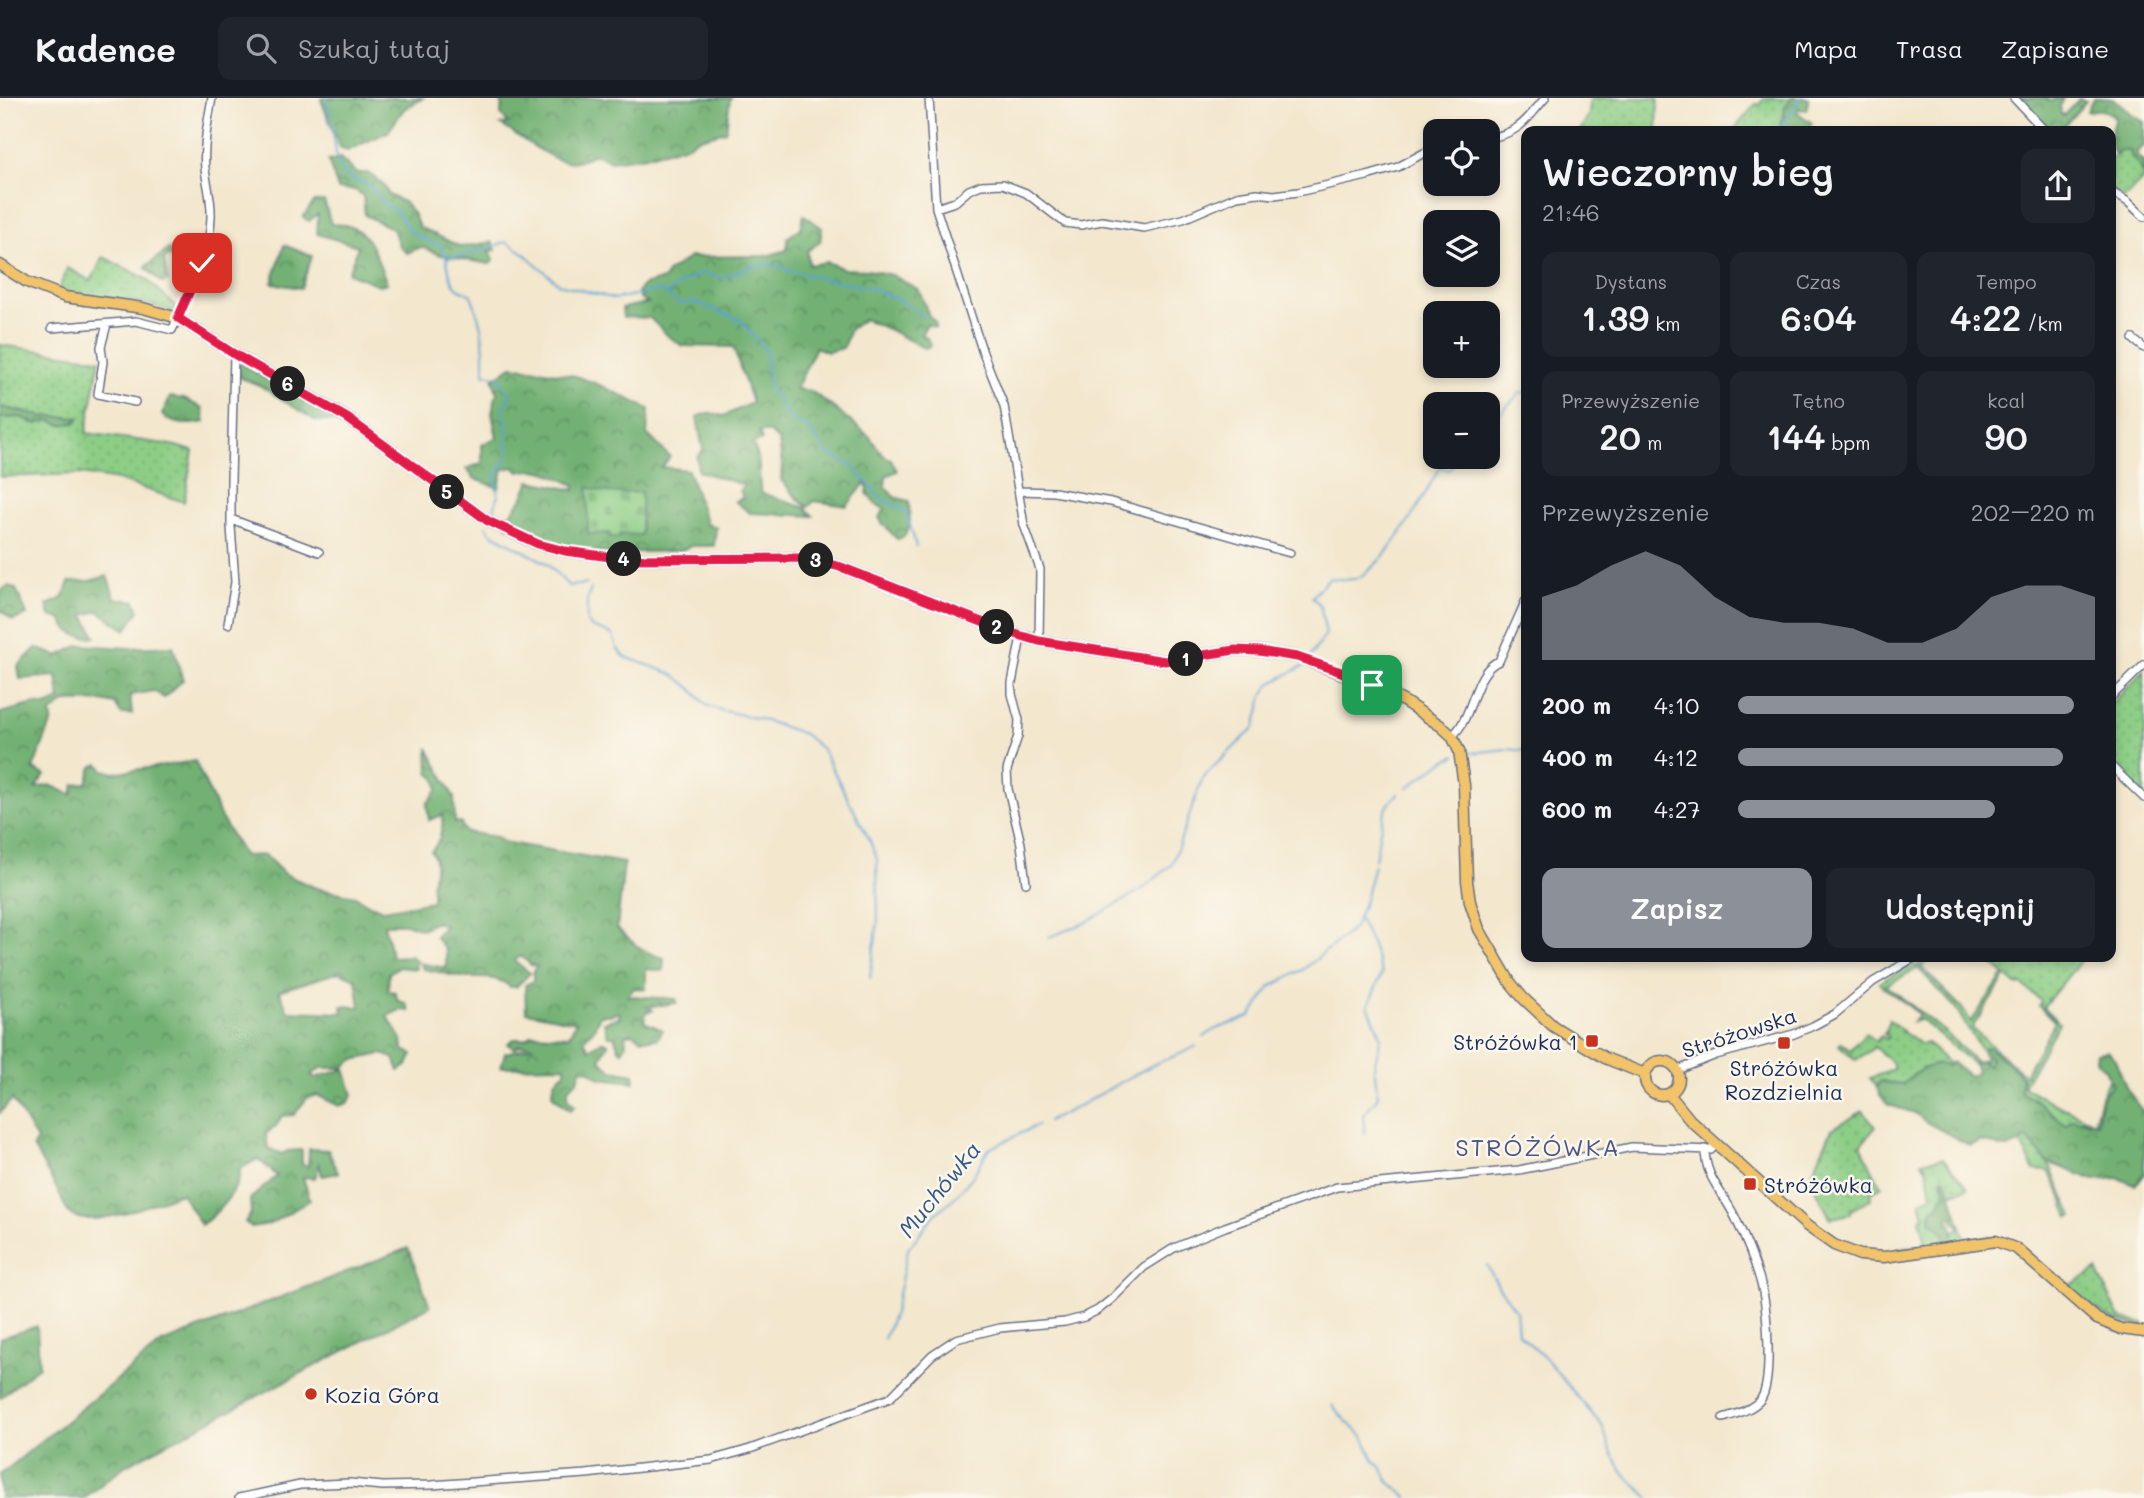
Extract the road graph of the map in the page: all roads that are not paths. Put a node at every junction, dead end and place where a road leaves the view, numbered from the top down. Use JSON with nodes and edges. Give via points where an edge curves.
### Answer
{"nodes":[{"id":1,"x":212,"y":98,"type":"edge"},
{"id":2,"x":929,"y":98,"type":"edge"},
{"id":3,"x":1545,"y":98,"type":"edge"},
{"id":4,"x":2014,"y":98,"type":"edge"},
{"id":5,"x":2040,"y":126,"type":"edge"},
{"id":6,"x":1500,"y":136,"type":"edge"},
{"id":7,"x":1423,"y":155,"type":"edge"},
{"id":8,"x":2116,"y":195,"type":"edge"},
{"id":9,"x":936,"y":208,"type":"junction"},
{"id":10,"x":2144,"y":217,"type":"edge"},
{"id":11,"x":0,"y":265,"type":"edge"},
{"id":12,"x":178,"y":318,"type":"junction"},
{"id":13,"x":107,"y":324,"type":"junction"},
{"id":14,"x":52,"y":328,"type":"dead end"},
{"id":15,"x":2133,"y":338,"type":"dead end"},
{"id":16,"x":2144,"y":348,"type":"edge"},
{"id":17,"x":234,"y":354,"type":"junction"},
{"id":18,"x":135,"y":402,"type":"dead end"},
{"id":19,"x":1019,"y":492,"type":"junction"},
{"id":20,"x":232,"y":519,"type":"junction"},
{"id":21,"x":319,"y":552,"type":"dead end"},
{"id":22,"x":1290,"y":553,"type":"dead end"},
{"id":23,"x":1521,"y":611,"type":"edge"},
{"id":24,"x":228,"y":624,"type":"dead end"},
{"id":25,"x":1021,"y":637,"type":"junction"},
{"id":26,"x":1039,"y":641,"type":"junction"},
{"id":27,"x":2144,"y":666,"type":"edge"},
{"id":28,"x":2116,"y":692,"type":"edge"},
{"id":29,"x":1452,"y":736,"type":"junction"},
{"id":30,"x":2116,"y":771,"type":"edge"},
{"id":31,"x":2144,"y":798,"type":"edge"},
{"id":32,"x":1026,"y":883,"type":"dead end"},
{"id":33,"x":1906,"y":962,"type":"edge"},
{"id":34,"x":1678,"y":1070,"type":"junction"},
{"id":35,"x":1645,"y":1074,"type":"junction"},
{"id":36,"x":1669,"y":1094,"type":"junction"},
{"id":37,"x":1716,"y":1144,"type":"junction"},
{"id":38,"x":1705,"y":1149,"type":"junction"},
{"id":39,"x":2144,"y":1332,"type":"edge"},
{"id":40,"x":1723,"y":1418,"type":"dead end"},
{"id":41,"x":239,"y":1498,"type":"edge"}],
"edges":[{"from":1,"to":12,"type":"street","via":[[205,166],[209,231],[199,271]]},
{"from":2,"to":9,"type":"street"},
{"from":3,"to":6,"type":"street","via":[[1516,130]]},
{"from":4,"to":5,"type":"street"},
{"from":7,"to":9,"type":"street","via":[[1367,176],[1298,192],[1237,196],[1183,219],[1144,229],[1102,221],[1065,223],[1026,193],[1003,184],[981,185]]},
{"from":8,"to":10,"type":"street"},
{"from":9,"to":19,"type":"street","via":[[1004,406]]},
{"from":11,"to":12,"type":"main road","via":[[65,297]]},
{"from":12,"to":13,"type":"street","via":[[172,330],[137,321]]},
{"from":12,"to":17,"type":"main road"},
{"from":13,"to":14,"type":"street"},
{"from":13,"to":18,"type":"street","via":[[98,394]]},
{"from":15,"to":16,"type":"street"},
{"from":17,"to":20,"type":"street"},
{"from":17,"to":25,"type":"main road","via":[[347,418],[488,521],[538,544],[626,559],[814,559]]},
{"from":19,"to":22,"type":"street","via":[[1054,492],[1111,502]]},
{"from":19,"to":26,"type":"street","via":[[1024,525],[1040,569]]},
{"from":20,"to":21,"type":"street"},
{"from":20,"to":24,"type":"street","via":[[235,582]]},
{"from":23,"to":29,"type":"street","via":[[1499,661],[1485,671]]},
{"from":25,"to":26,"type":"main road"},
{"from":25,"to":32,"type":"street","via":[[1012,683],[1018,736],[1007,770]]},
{"from":26,"to":29,"type":"main road","via":[[1165,661],[1235,650],[1270,652],[1341,672],[1405,702]]},
{"from":27,"to":28,"type":"street"},
{"from":29,"to":35,"type":"main road","via":[[1460,755],[1470,902],[1499,965],[1522,999],[1553,1026],[1605,1058]]},
{"from":30,"to":31,"type":"street"},
{"from":33,"to":34,"type":"street","name":"Stróżowska","via":[[1813,1026]]},
{"from":34,"to":35,"type":"main road","via":[[1660,1061]]},
{"from":34,"to":36,"type":"main road","via":[[1678,1084]]},
{"from":35,"to":36,"type":"main road","via":[[1651,1092]]},
{"from":36,"to":37,"type":"main road"},
{"from":37,"to":38,"type":"street"},
{"from":37,"to":39,"type":"main road","via":[[1834,1245],[1860,1255],[1884,1257],[2000,1241],[2017,1249],[2098,1319]]},
{"from":38,"to":40,"type":"street","via":[[1707,1171],[1735,1218],[1766,1311],[1763,1395],[1754,1405]]},
{"from":38,"to":41,"type":"street","via":[[1632,1147],[1518,1170],[1337,1188],[1174,1248],[1084,1317],[956,1339],[932,1355],[890,1398],[711,1460],[431,1485],[300,1485]]}]}
